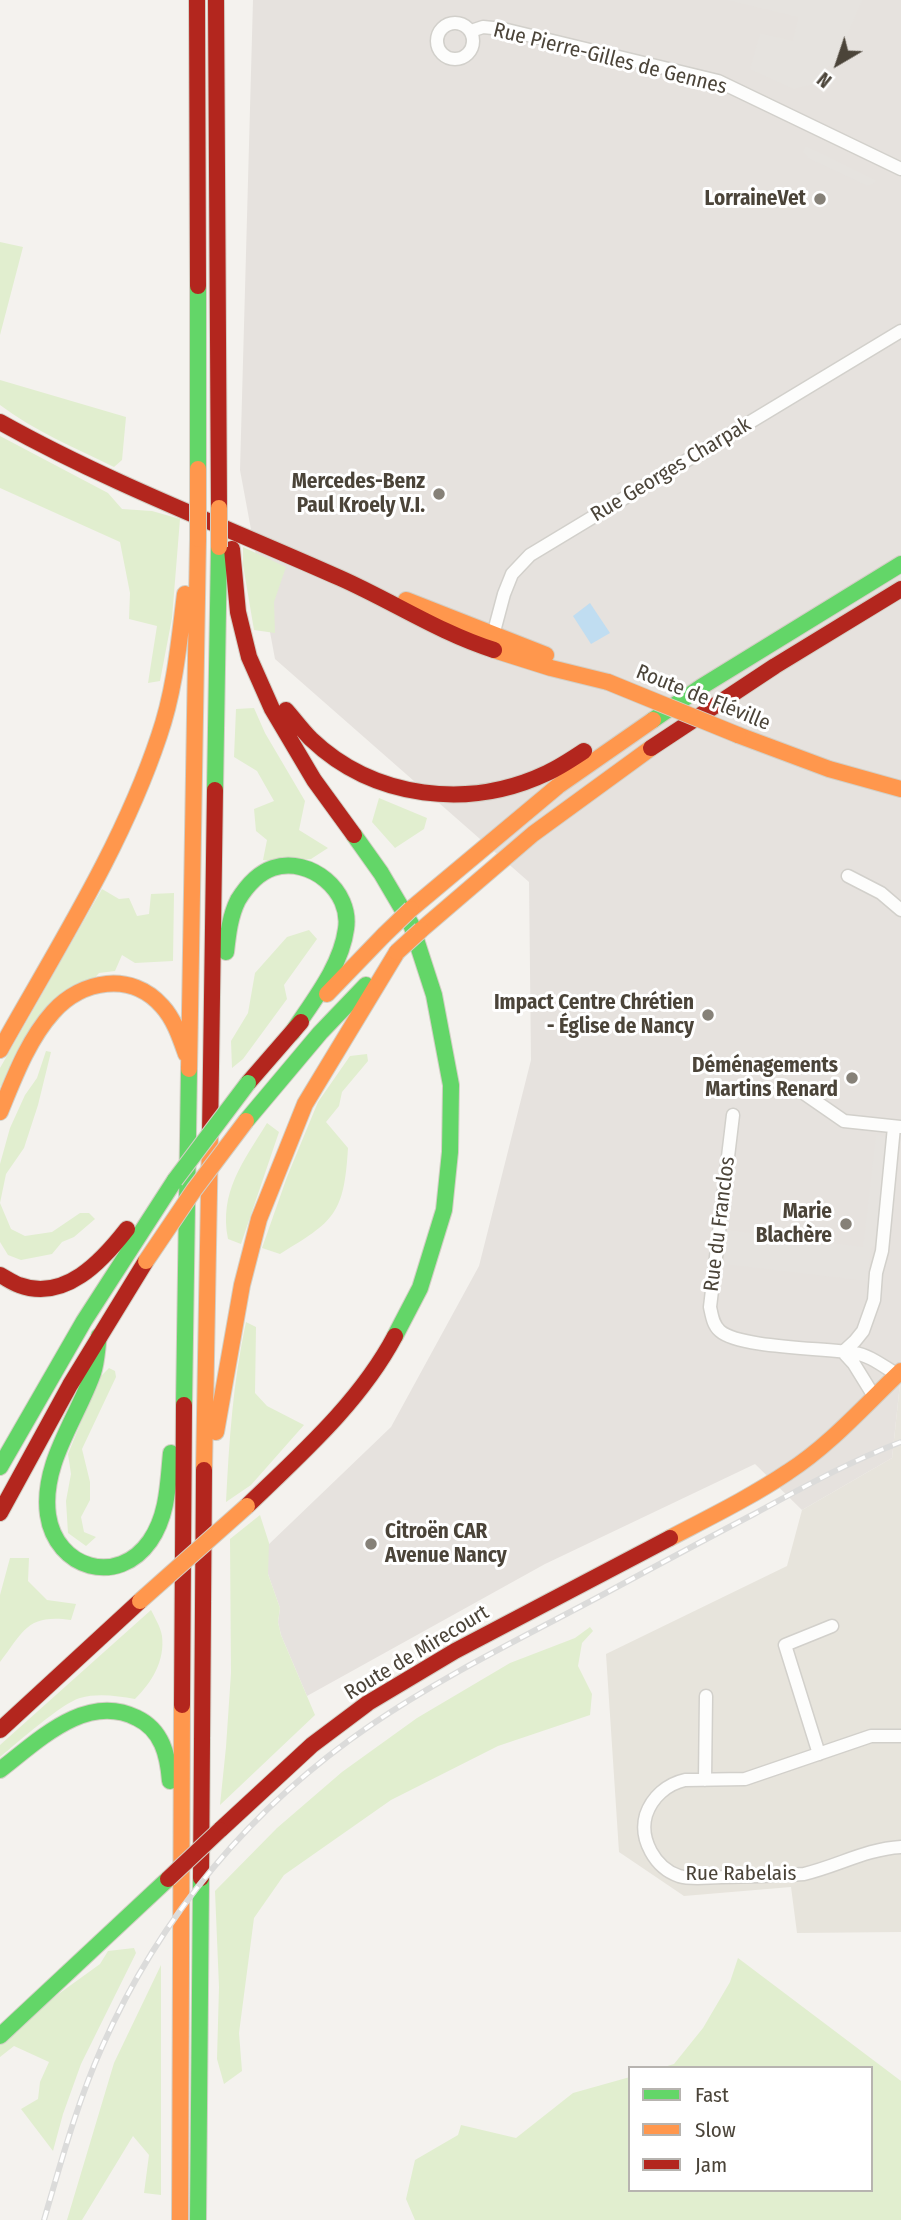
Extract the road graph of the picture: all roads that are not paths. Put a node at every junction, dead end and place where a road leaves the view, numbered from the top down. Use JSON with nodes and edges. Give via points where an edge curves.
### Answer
{"nodes":[{"id":1,"x":197,"y":0,"type":"edge"},
{"id":2,"x":216,"y":0,"type":"edge"},
{"id":3,"x":471,"y":31,"type":"dead end"},
{"id":4,"x":901,"y":169,"type":"edge"},
{"id":5,"x":901,"y":331,"type":"edge"},
{"id":6,"x":0,"y":422,"type":"edge"},
{"id":7,"x":193,"y":538,"type":"junction"},
{"id":8,"x":225,"y":548,"type":"junction"},
{"id":9,"x":901,"y":564,"type":"edge"},
{"id":10,"x":901,"y":589,"type":"edge"},
{"id":11,"x":491,"y":642,"type":"junction"},
{"id":12,"x":249,"y":657,"type":"junction"},
{"id":13,"x":659,"y":715,"type":"junction"},
{"id":14,"x":901,"y":789,"type":"edge"},
{"id":15,"x":848,"y":876,"type":"dead end"},
{"id":16,"x":901,"y":909,"type":"edge"},
{"id":17,"x":397,"y":953,"type":"junction"},
{"id":18,"x":292,"y":1033,"type":"junction"},
{"id":19,"x":0,"y":1050,"type":"edge"},
{"id":20,"x":190,"y":1067,"type":"junction"},
{"id":21,"x":804,"y":1094,"type":"dead end"},
{"id":22,"x":210,"y":1098,"type":"junction"},
{"id":23,"x":0,"y":1112,"type":"edge"},
{"id":24,"x":733,"y":1115,"type":"dead end"},
{"id":25,"x":898,"y":1127,"type":"edge"},
{"id":26,"x":175,"y":1180,"type":"junction"},
{"id":27,"x":0,"y":1275,"type":"edge"},
{"id":28,"x":99,"y":1336,"type":"junction"},
{"id":29,"x":185,"y":1339,"type":"junction"},
{"id":30,"x":843,"y":1352,"type":"junction"},
{"id":31,"x":899,"y":1373,"type":"edge"},
{"id":32,"x":874,"y":1398,"type":"junction"},
{"id":33,"x":0,"y":1467,"type":"edge"},
{"id":34,"x":204,"y":1501,"type":"junction"},
{"id":35,"x":0,"y":1513,"type":"edge"},
{"id":36,"x":832,"y":1626,"type":"dead end"},
{"id":37,"x":706,"y":1696,"type":"dead end"},
{"id":38,"x":0,"y":1730,"type":"edge"},
{"id":39,"x":901,"y":1736,"type":"edge"},
{"id":40,"x":819,"y":1754,"type":"junction"},
{"id":41,"x":0,"y":1770,"type":"edge"},
{"id":42,"x":705,"y":1780,"type":"junction"},
{"id":43,"x":901,"y":1846,"type":"edge"},
{"id":44,"x":182,"y":1849,"type":"junction"},
{"id":45,"x":0,"y":2036,"type":"edge"},
{"id":46,"x":180,"y":2220,"type":"edge"},
{"id":47,"x":198,"y":2220,"type":"edge"}],
"edges":[{"from":1,"to":7,"type":"main road","bridge":true,"via":[[198,469]]},
{"from":2,"to":8,"type":"main road","bridge":true},
{"from":3,"to":4,"type":"street","name":"Rue Pierre-Gilles de Gennes","via":[[503,29],[718,81]]},
{"from":5,"to":11,"type":"street","name":"Rue Georges Charpak","via":[[530,555],[512,573]]},
{"from":6,"to":11,"type":"main road","name":"Route de Fléville","via":[[102,475],[343,579],[398,597]]},
{"from":7,"to":19,"type":"main road","via":[[175,677],[138,795]]},
{"from":7,"to":20,"type":"main road"},
{"from":8,"to":12,"type":"main road"},
{"from":8,"to":22,"type":"main road","via":[[218,665]]},
{"from":9,"to":13,"type":"main road"},
{"from":10,"to":17,"type":"main road","bridge":true,"via":[[747,682],[634,759],[511,851]]},
{"from":11,"to":14,"type":"main road","name":"Route de Fléville","bridge":true,"via":[[551,668],[608,682],[829,769]]},
{"from":12,"to":13,"type":"main road","via":[[297,725],[334,761],[382,784],[428,795],[489,793],[524,783],[623,727]]},
{"from":12,"to":38,"type":"main road","bridge":true,"via":[[272,709],[314,780],[381,873],[411,924],[434,995],[451,1085],[444,1210],[420,1288],[381,1362],[326,1429]]},
{"from":13,"to":18,"type":"main road","bridge":true,"via":[[558,786],[411,909]]},
{"from":15,"to":16,"type":"street"},
{"from":17,"to":28,"type":"main road","bridge":true,"via":[[320,1033],[246,1121],[194,1190]]},
{"from":17,"to":34,"type":"main road","via":[[305,1104],[259,1219],[242,1285]]},
{"from":18,"to":22,"type":"main road","via":[[332,967],[347,919],[338,892],[322,876],[300,867],[277,866],[259,876],[241,895],[230,919]]},
{"from":18,"to":26,"type":"main road","bridge":true},
{"from":20,"to":23,"type":"main road","via":[[162,1005],[135,986],[103,982],[81,990],[54,1012],[26,1052]]},
{"from":20,"to":29,"type":"main road"},
{"from":21,"to":25,"type":"street","via":[[844,1121]]},
{"from":22,"to":34,"type":"main road"},
{"from":24,"to":30,"type":"street","name":"Rue du Franclos","via":[[710,1307],[714,1324],[729,1338],[747,1342]]},
{"from":25,"to":30,"type":"street","via":[[874,1300],[855,1341]]},
{"from":26,"to":27,"type":"main road","via":[[147,1202],[97,1264],[74,1281],[30,1290]]},
{"from":26,"to":33,"type":"main road","via":[[36,1401]]},
{"from":28,"to":29,"type":"main road","via":[[94,1371],[53,1470],[48,1513],[53,1535],[66,1554],[89,1567],[101,1568],[131,1560],[149,1543],[162,1517],[176,1381]]},
{"from":28,"to":35,"type":"main road"},
{"from":29,"to":44,"type":"main road"},
{"from":30,"to":31,"type":"street","name":"Rue du Franclos","via":[[866,1356]]},
{"from":30,"to":32,"type":"street"},
{"from":31,"to":32,"type":"main road","name":"Route de Mirecourt"},
{"from":32,"to":45,"type":"main road","name":"Route de Mirecourt","bridge":true,"via":[[789,1472],[384,1692],[313,1745]]},
{"from":34,"to":47,"type":"main road"},
{"from":36,"to":40,"type":"street","via":[[785,1644]]},
{"from":37,"to":42,"type":"street"},
{"from":39,"to":40,"type":"street","name":"Rue Rabelais","via":[[871,1737]]},
{"from":40,"to":42,"type":"street","name":"Rue Rabelais","via":[[745,1779]]},
{"from":41,"to":44,"type":"main road","via":[[62,1724],[86,1713],[111,1709],[137,1716],[157,1731],[169,1756],[171,1820]]},
{"from":42,"to":43,"type":"street","name":"Rue Rabelais","via":[[685,1780],[667,1787],[647,1811],[649,1848],[662,1866],[677,1875],[804,1874],[880,1848]]},
{"from":44,"to":46,"type":"main road"}]}
